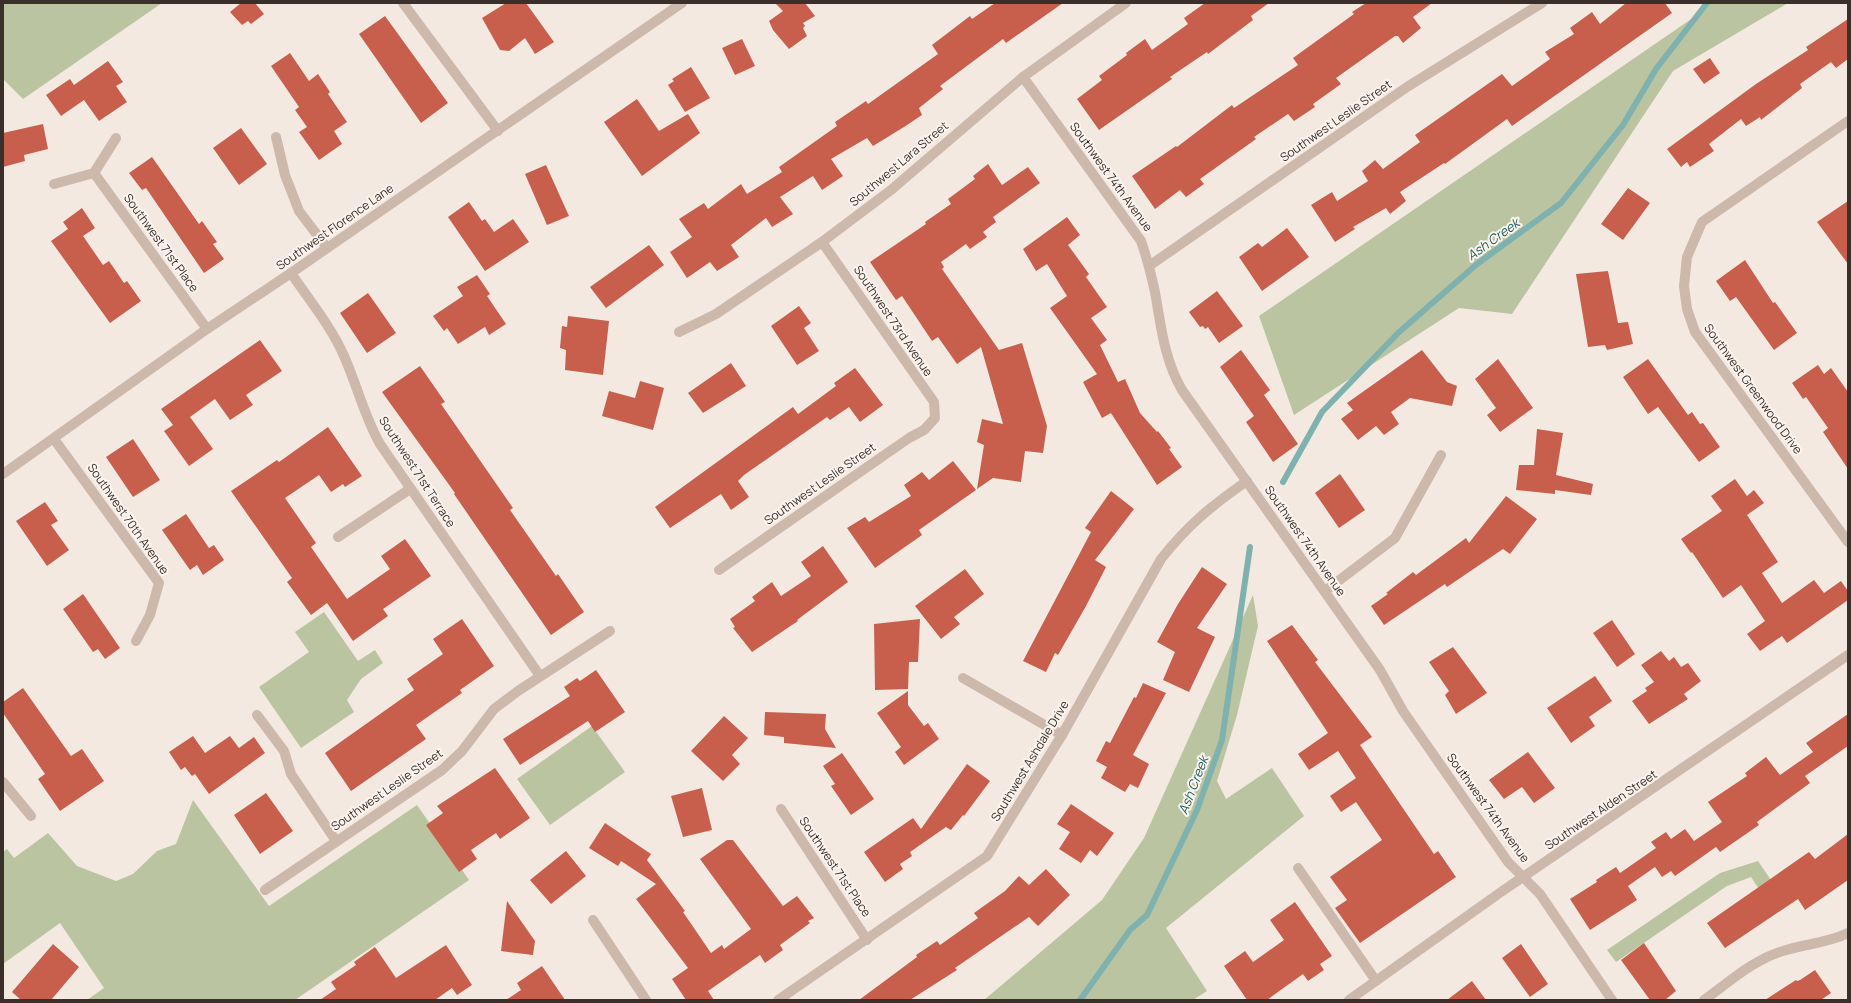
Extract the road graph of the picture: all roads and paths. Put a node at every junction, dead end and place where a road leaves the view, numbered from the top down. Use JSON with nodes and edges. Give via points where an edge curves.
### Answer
{"nodes":[{"id":1,"x":403,"y":3,"type":"edge"},
{"id":2,"x":682,"y":3,"type":"edge"},
{"id":3,"x":1126,"y":3,"type":"edge"},
{"id":4,"x":1542,"y":3,"type":"edge"},
{"id":5,"x":1023,"y":77,"type":"junction"},
{"id":6,"x":1848,"y":121,"type":"edge"},
{"id":7,"x":498,"y":131,"type":"junction"},
{"id":8,"x":276,"y":137,"type":"dead end"},
{"id":9,"x":116,"y":138,"type":"dead end"},
{"id":10,"x":94,"y":173,"type":"junction"},
{"id":11,"x":54,"y":184,"type":"dead end"},
{"id":12,"x":822,"y":242,"type":"junction"},
{"id":13,"x":327,"y":248,"type":"junction"},
{"id":14,"x":1149,"y":266,"type":"junction"},
{"id":15,"x":291,"y":273,"type":"junction"},
{"id":16,"x":207,"y":329,"type":"junction"},
{"id":17,"x":679,"y":332,"type":"dead end"},
{"id":18,"x":935,"y":418,"type":"joint"},
{"id":19,"x":54,"y":439,"type":"junction"},
{"id":20,"x":1441,"y":454,"type":"dead end"},
{"id":21,"x":3,"y":474,"type":"edge"},
{"id":22,"x":1247,"y":481,"type":"junction"},
{"id":23,"x":410,"y":489,"type":"junction"},
{"id":24,"x":338,"y":537,"type":"dead end"},
{"id":25,"x":1848,"y":542,"type":"edge"},
{"id":26,"x":719,"y":570,"type":"dead end"},
{"id":27,"x":1325,"y":591,"type":"junction"},
{"id":28,"x":610,"y":630,"type":"dead end"},
{"id":29,"x":136,"y":641,"type":"dead end"},
{"id":30,"x":1848,"y":655,"type":"edge"},
{"id":31,"x":540,"y":676,"type":"junction"},
{"id":32,"x":963,"y":678,"type":"dead end"},
{"id":33,"x":257,"y":715,"type":"dead end"},
{"id":34,"x":1062,"y":734,"type":"junction"},
{"id":35,"x":3,"y":782,"type":"edge"},
{"id":36,"x":780,"y":809,"type":"dead end"},
{"id":37,"x":31,"y":816,"type":"dead end"},
{"id":38,"x":336,"y":841,"type":"junction"},
{"id":39,"x":1298,"y":868,"type":"dead end"},
{"id":40,"x":1524,"y":878,"type":"junction"},
{"id":41,"x":265,"y":890,"type":"dead end"},
{"id":42,"x":594,"y":920,"type":"dead end"},
{"id":43,"x":1848,"y":933,"type":"edge"},
{"id":44,"x":867,"y":940,"type":"junction"},
{"id":45,"x":1376,"y":981,"type":"junction"},
{"id":46,"x":646,"y":1000,"type":"edge"},
{"id":47,"x":778,"y":1000,"type":"edge"},
{"id":48,"x":1349,"y":1000,"type":"edge"},
{"id":49,"x":1612,"y":1000,"type":"edge"},
{"id":50,"x":1704,"y":1000,"type":"edge"}],
"edges":[{"from":1,"to":7,"type":"street"},
{"from":2,"to":7,"type":"street","name":"Southwest Florence Lane"},
{"from":3,"to":5,"type":"street","name":"Southwest Lara Street"},
{"from":4,"to":14,"type":"street","name":"Southwest Leslie Street","via":[[1408,87]]},
{"from":5,"to":12,"type":"street","name":"Southwest Lara Street","via":[[891,190]]},
{"from":5,"to":14,"type":"street","name":"Southwest 74th Avenue","via":[[1141,241]]},
{"from":6,"to":25,"type":"street","name":"Southwest Greenwood Drive","via":[[1702,222],[1687,257],[1684,286],[1687,310],[1695,332]]},
{"from":7,"to":13,"type":"street","name":"Southwest Florence Lane"},
{"from":8,"to":13,"type":"street","via":[[285,175],[299,211]]},
{"from":9,"to":10,"type":"street"},
{"from":10,"to":11,"type":"street"},
{"from":10,"to":16,"type":"street","name":"Southwest 71st Place"},
{"from":12,"to":17,"type":"street","name":"Southwest Lara Street","via":[[716,314]]},
{"from":12,"to":18,"type":"street","name":"Southwest 73rd Avenue","via":[[934,402]]},
{"from":13,"to":15,"type":"street","name":"Southwest Florence Lane"},
{"from":14,"to":22,"type":"street","name":"Southwest 74th Avenue","via":[[1163,341],[1173,375]]},
{"from":15,"to":16,"type":"street","name":"Southwest Florence Lane"},
{"from":15,"to":23,"type":"street","name":"Southwest 71st Terrace","via":[[335,336],[370,425]]},
{"from":16,"to":19,"type":"street","name":"Southwest Florence Lane"},
{"from":18,"to":26,"type":"street","name":"Southwest Leslie Street","via":[[924,430]]},
{"from":19,"to":21,"type":"street","name":"Southwest Florence Lane"},
{"from":19,"to":29,"type":"street","name":"Southwest 70th Avenue","via":[[160,583],[150,615]]},
{"from":20,"to":27,"type":"street","via":[[1395,538]]},
{"from":22,"to":27,"type":"street","name":"Southwest 74th Avenue"},
{"from":22,"to":34,"type":"street","name":"Southwest Ashdale Drive","via":[[1210,507],[1181,534],[1161,559]]},
{"from":23,"to":24,"type":"street"},
{"from":23,"to":31,"type":"street","name":"Southwest 71st Terrace"},
{"from":27,"to":40,"type":"street","name":"Southwest 74th Avenue","via":[[1380,670],[1403,711],[1508,862]]},
{"from":28,"to":31,"type":"street","name":"Southwest Leslie Street"},
{"from":30,"to":40,"type":"street","name":"Southwest Alden Street"},
{"from":31,"to":38,"type":"street","name":"Southwest Leslie Street","via":[[494,709],[462,751],[442,770]]},
{"from":32,"to":34,"type":"street"},
{"from":33,"to":38,"type":"street","via":[[284,751],[292,774]]},
{"from":34,"to":44,"type":"street","name":"Southwest Ashdale Drive","via":[[987,856]]},
{"from":35,"to":37,"type":"street"},
{"from":36,"to":44,"type":"street","name":"Southwest 71st Place"},
{"from":38,"to":41,"type":"street","name":"Southwest Leslie Street"},
{"from":39,"to":45,"type":"street"},
{"from":40,"to":45,"type":"street","name":"Southwest Alden Street"},
{"from":40,"to":49,"type":"street","name":"Southwest 74th Avenue","via":[[1540,894]]},
{"from":42,"to":46,"type":"street"},
{"from":43,"to":50,"type":"street","via":[[1770,955]]},
{"from":44,"to":47,"type":"street","name":"Southwest Ashdale Drive"},
{"from":45,"to":48,"type":"street","name":"Southwest Alden Street"}]}
